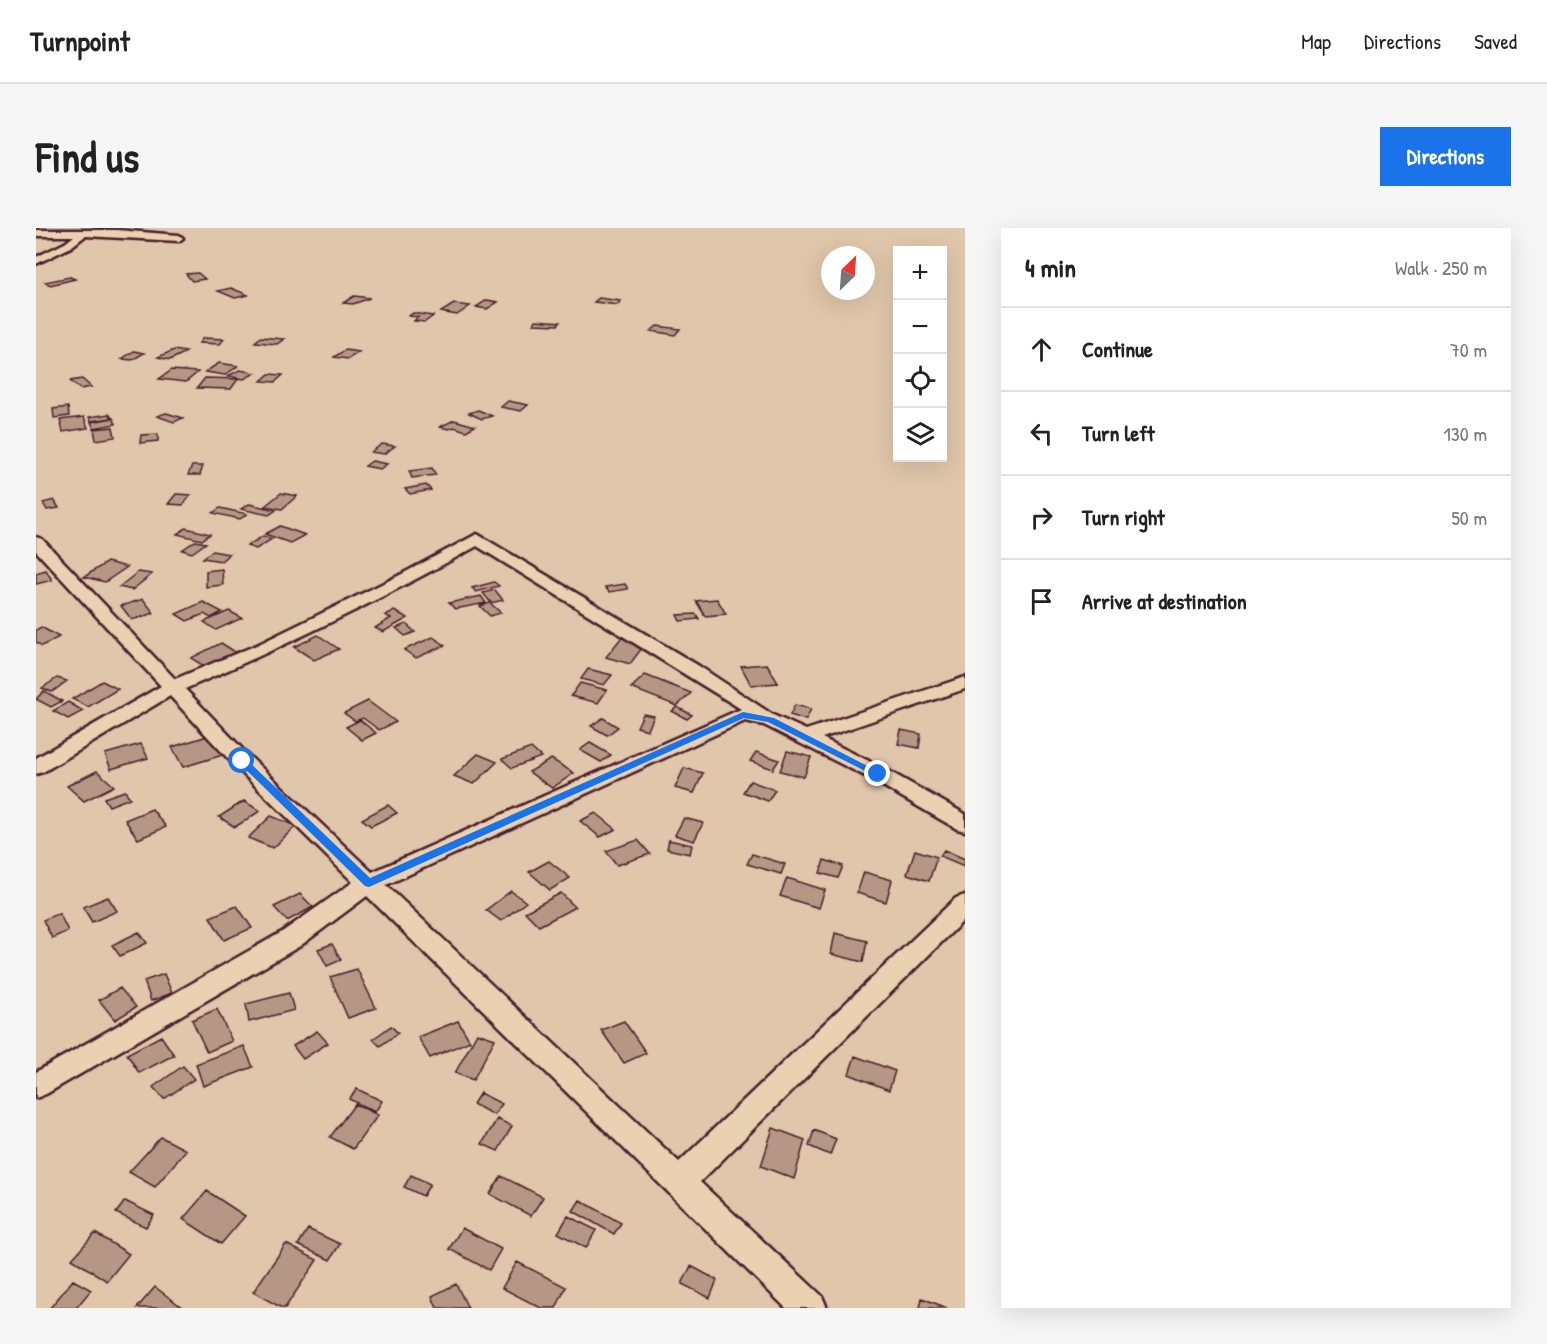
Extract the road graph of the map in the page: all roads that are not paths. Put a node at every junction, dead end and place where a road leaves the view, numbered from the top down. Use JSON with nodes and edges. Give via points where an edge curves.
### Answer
{"nodes":[{"id":1,"x":134,"y":228,"type":"edge"},
{"id":2,"x":36,"y":233,"type":"edge"},
{"id":3,"x":83,"y":233,"type":"junction"},
{"id":4,"x":124,"y":233,"type":"junction"},
{"id":5,"x":179,"y":238,"type":"dead end"},
{"id":6,"x":36,"y":261,"type":"edge"},
{"id":7,"x":36,"y":542,"type":"edge"},
{"id":8,"x":965,"y":682,"type":"edge"},
{"id":9,"x":172,"y":687,"type":"junction"},
{"id":10,"x":771,"y":720,"type":"junction"},
{"id":11,"x":806,"y":737,"type":"junction"},
{"id":12,"x":36,"y":767,"type":"edge"},
{"id":13,"x":965,"y":824,"type":"edge"},
{"id":14,"x":369,"y":883,"type":"junction"},
{"id":15,"x":965,"y":904,"type":"edge"},
{"id":16,"x":36,"y":1086,"type":"edge"},
{"id":17,"x":679,"y":1182,"type":"junction"},
{"id":18,"x":810,"y":1308,"type":"edge"}],
"edges":[{"from":1,"to":4,"type":"street"},
{"from":2,"to":3,"type":"street"},
{"from":3,"to":4,"type":"street"},
{"from":3,"to":6,"type":"street"},
{"from":4,"to":5,"type":"street"},
{"from":7,"to":9,"type":"street"},
{"from":8,"to":11,"type":"street"},
{"from":9,"to":10,"type":"street","via":[[265,648],[406,579],[477,539]]},
{"from":9,"to":12,"type":"street"},
{"from":9,"to":14,"type":"street","via":[[242,761]]},
{"from":10,"to":11,"type":"street"},
{"from":10,"to":14,"type":"street","via":[[743,715]]},
{"from":11,"to":13,"type":"street"},
{"from":14,"to":16,"type":"street","via":[[291,939]]},
{"from":14,"to":17,"type":"street"},
{"from":15,"to":17,"type":"street"},
{"from":17,"to":18,"type":"street"}]}
